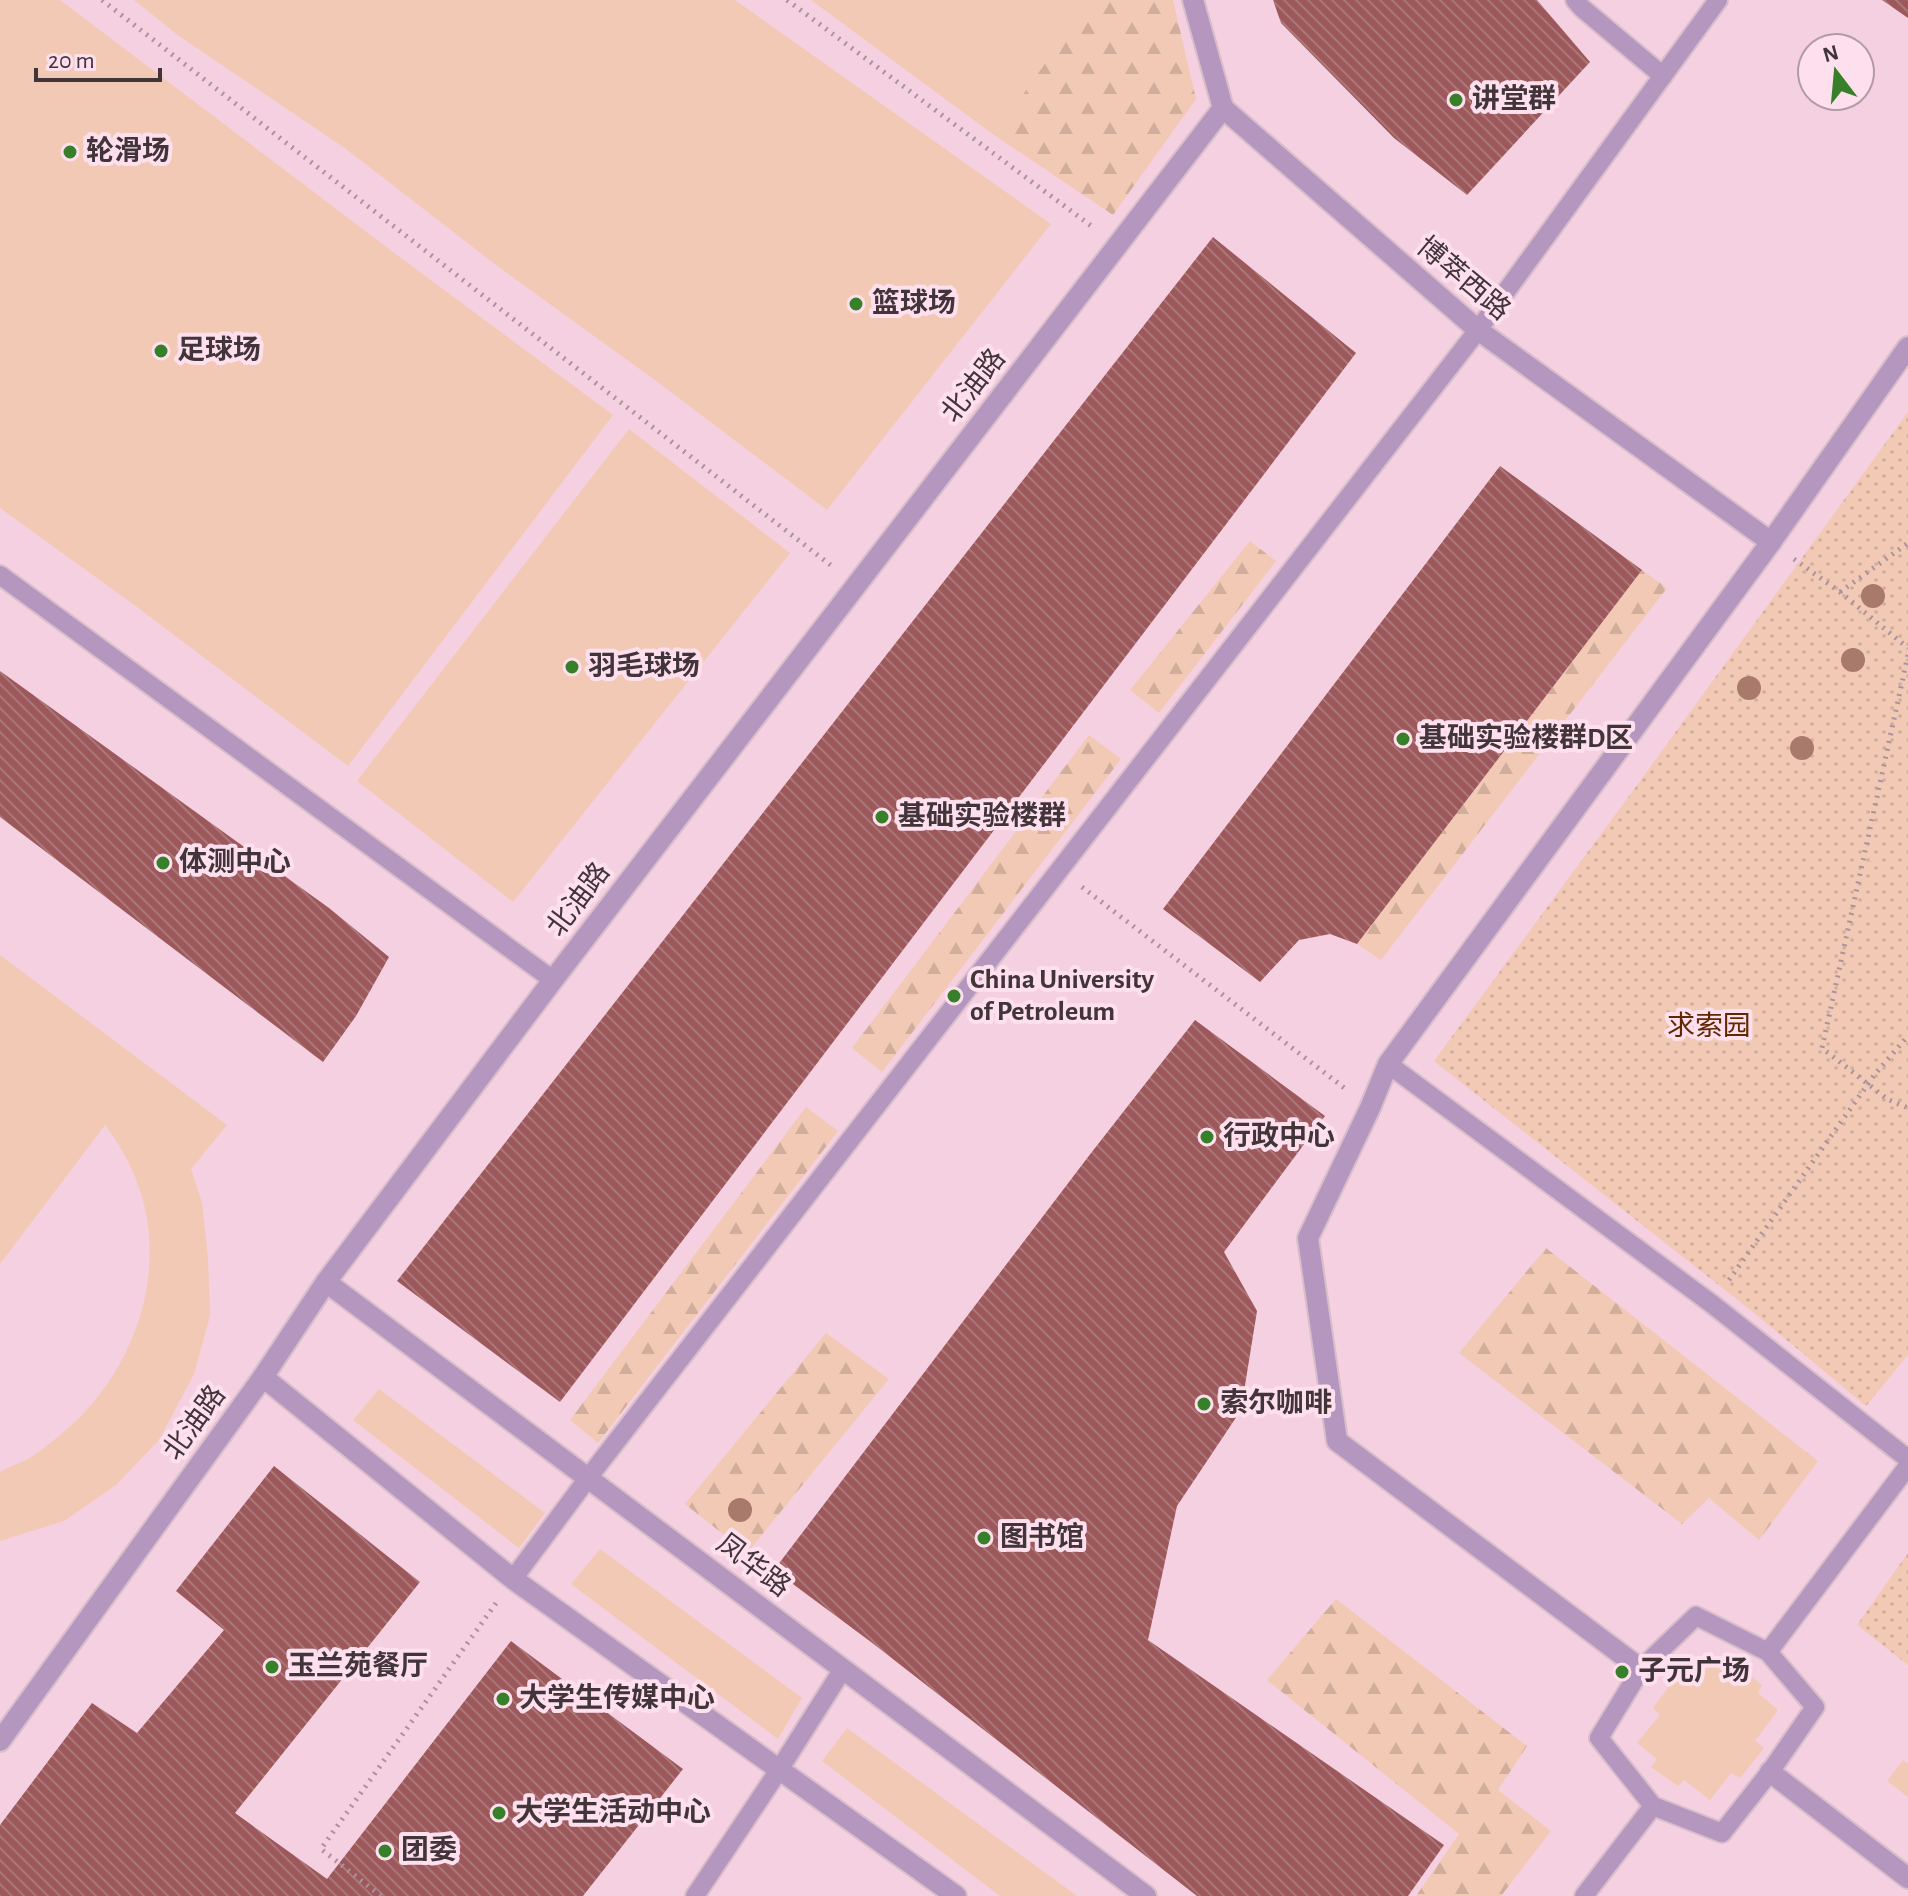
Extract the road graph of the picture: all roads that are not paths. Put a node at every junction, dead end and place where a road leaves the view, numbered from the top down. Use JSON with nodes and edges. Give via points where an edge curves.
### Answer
{"nodes":[{"id":1,"x":1193,"y":0,"type":"edge"},
{"id":2,"x":1575,"y":0,"type":"edge"},
{"id":3,"x":1718,"y":0,"type":"edge"},
{"id":4,"x":1663,"y":76,"type":"junction"},
{"id":5,"x":1223,"y":108,"type":"junction"},
{"id":6,"x":1478,"y":330,"type":"junction"},
{"id":7,"x":1908,"y":347,"type":"edge"},
{"id":8,"x":1771,"y":542,"type":"junction"},
{"id":9,"x":0,"y":575,"type":"edge"},
{"id":10,"x":553,"y":980,"type":"junction"},
{"id":11,"x":1388,"y":1064,"type":"junction"},
{"id":12,"x":326,"y":1282,"type":"junction"},
{"id":13,"x":263,"y":1377,"type":"junction"},
{"id":14,"x":1908,"y":1459,"type":"edge"},
{"id":15,"x":1908,"y":1466,"type":"edge"},
{"id":16,"x":588,"y":1478,"type":"junction"},
{"id":17,"x":513,"y":1579,"type":"junction"},
{"id":18,"x":1768,"y":1652,"type":"junction"},
{"id":19,"x":843,"y":1669,"type":"junction"},
{"id":20,"x":1641,"y":1669,"type":"junction"},
{"id":21,"x":0,"y":1741,"type":"edge"},
{"id":22,"x":779,"y":1770,"type":"junction"},
{"id":23,"x":1770,"y":1772,"type":"junction"},
{"id":24,"x":1653,"y":1806,"type":"junction"},
{"id":25,"x":1908,"y":1878,"type":"edge"},
{"id":26,"x":695,"y":1896,"type":"edge"},
{"id":27,"x":956,"y":1896,"type":"edge"},
{"id":28,"x":1146,"y":1896,"type":"edge"},
{"id":29,"x":1584,"y":1896,"type":"edge"}],
"edges":[{"from":1,"to":5,"type":"street"},
{"from":2,"to":4,"type":"lane"},
{"from":3,"to":4,"type":"lane"},
{"from":4,"to":6,"type":"lane"},
{"from":5,"to":6,"type":"street","name":"博萃西路"},
{"from":5,"to":10,"type":"street","name":"北油路"},
{"from":6,"to":8,"type":"street","name":"博萃西路"},
{"from":6,"to":16,"type":"lane"},
{"from":7,"to":8,"type":"street"},
{"from":8,"to":11,"type":"street"},
{"from":9,"to":10,"type":"lane"},
{"from":10,"to":12,"type":"street","name":"北油路"},
{"from":11,"to":14,"type":"lane","via":[[1712,1304]]},
{"from":11,"to":20,"type":"street","via":[[1308,1238],[1337,1441]]},
{"from":12,"to":13,"type":"street","name":"北油路"},
{"from":12,"to":16,"type":"street","name":"凤华路"},
{"from":13,"to":17,"type":"street"},
{"from":13,"to":21,"type":"street","name":"北油路"},
{"from":15,"to":18,"type":"lane"},
{"from":16,"to":17,"type":"lane"},
{"from":16,"to":19,"type":"street","name":"凤华路"},
{"from":17,"to":22,"type":"street"},
{"from":18,"to":20,"type":"lane","via":[[1696,1616]]},
{"from":18,"to":23,"type":"lane","via":[[1815,1707]]},
{"from":19,"to":22,"type":"lane"},
{"from":19,"to":28,"type":"street","name":"凤华路"},
{"from":20,"to":24,"type":"lane","via":[[1599,1738]]},
{"from":22,"to":26,"type":"lane"},
{"from":22,"to":27,"type":"street"},
{"from":23,"to":24,"type":"lane","via":[[1722,1833]]},
{"from":23,"to":25,"type":"street"},
{"from":24,"to":29,"type":"lane"}]}
